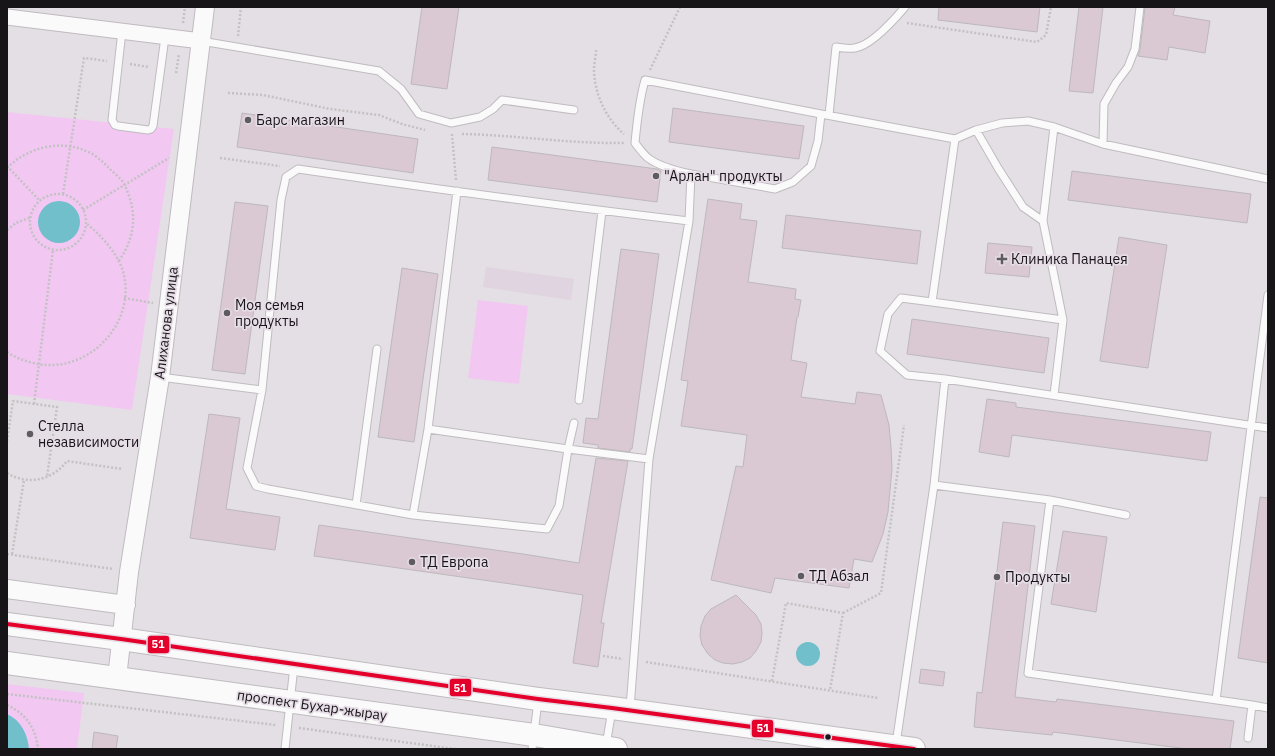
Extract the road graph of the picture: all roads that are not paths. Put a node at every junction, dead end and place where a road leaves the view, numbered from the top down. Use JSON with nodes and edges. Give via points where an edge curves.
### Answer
{"nodes":[{"id":1,"x":205,"y":7,"type":"edge"},
{"id":2,"x":905,"y":7,"type":"edge"},
{"id":3,"x":1140,"y":7,"type":"edge"},
{"id":4,"x":7,"y":17,"type":"edge"},
{"id":5,"x":122,"y":31,"type":"junction"},
{"id":6,"x":165,"y":37,"type":"junction"},
{"id":7,"x":201,"y":41,"type":"junction"},
{"id":8,"x":574,"y":110,"type":"dead end"},
{"id":9,"x":825,"y":114,"type":"junction"},
{"id":10,"x":1054,"y":127,"type":"junction"},
{"id":11,"x":976,"y":130,"type":"junction"},
{"id":12,"x":955,"y":139,"type":"junction"},
{"id":13,"x":1103,"y":144,"type":"junction"},
{"id":14,"x":691,"y":174,"type":"junction"},
{"id":15,"x":1268,"y":179,"type":"edge"},
{"id":16,"x":457,"y":191,"type":"junction"},
{"id":17,"x":602,"y":211,"type":"junction"},
{"id":18,"x":689,"y":221,"type":"junction"},
{"id":19,"x":1043,"y":221,"type":"junction"},
{"id":20,"x":1268,"y":294,"type":"edge"},
{"id":21,"x":932,"y":302,"type":"junction"},
{"id":22,"x":1063,"y":320,"type":"junction"},
{"id":23,"x":377,"y":349,"type":"dead end"},
{"id":24,"x":160,"y":377,"type":"junction"},
{"id":25,"x":945,"y":379,"type":"junction"},
{"id":26,"x":262,"y":390,"type":"junction"},
{"id":27,"x":1054,"y":395,"type":"junction"},
{"id":28,"x":579,"y":400,"type":"dead end"},
{"id":29,"x":574,"y":423,"type":"dead end"},
{"id":30,"x":1252,"y":425,"type":"junction"},
{"id":31,"x":1268,"y":428,"type":"edge"},
{"id":32,"x":428,"y":429,"type":"junction"},
{"id":33,"x":568,"y":449,"type":"junction"},
{"id":34,"x":649,"y":458,"type":"junction"},
{"id":35,"x":934,"y":485,"type":"junction"},
{"id":36,"x":1050,"y":500,"type":"junction"},
{"id":37,"x":356,"y":505,"type":"junction"},
{"id":38,"x":413,"y":515,"type":"junction"},
{"id":39,"x":1126,"y":515,"type":"dead end"},
{"id":40,"x":7,"y":588,"type":"edge"},
{"id":41,"x":126,"y":605,"type":"junction"},
{"id":42,"x":7,"y":624,"type":"edge"},
{"id":43,"x":121,"y":639,"type":"junction"},
{"id":44,"x":7,"y":663,"type":"edge"},
{"id":45,"x":294,"y":664,"type":"junction"},
{"id":46,"x":117,"y":678,"type":"junction"},
{"id":47,"x":538,"y":699,"type":"junction"},
{"id":48,"x":1216,"y":700,"type":"junction"},
{"id":49,"x":290,"y":702,"type":"junction"},
{"id":50,"x":1252,"y":706,"type":"junction"},
{"id":51,"x":1268,"y":708,"type":"edge"},
{"id":52,"x":621,"y":709,"type":"junction"},
{"id":53,"x":1248,"y":738,"type":"dead end"},
{"id":54,"x":533,"y":742,"type":"edge"},
{"id":55,"x":901,"y":748,"type":"edge"},
{"id":56,"x":285,"y":749,"type":"edge"},
{"id":57,"x":609,"y":749,"type":"edge"}],
"edges":[{"from":1,"to":7,"type":"street","name":"Алиханова улица"},
{"from":2,"to":9,"type":"lane","via":[[894,21],[865,45],[853,49],[836,47]]},
{"from":3,"to":13,"type":"lane","via":[[1135,48],[1128,67],[1104,104]]},
{"from":4,"to":5,"type":"street"},
{"from":5,"to":6,"type":"street"},
{"from":5,"to":6,"type":"lane","via":[[112,120],[118,126],[151,129]]},
{"from":6,"to":7,"type":"street"},
{"from":7,"to":8,"type":"lane","via":[[379,71],[401,89],[419,114],[451,123],[480,117],[502,100]]},
{"from":7,"to":24,"type":"street","name":"Алиханова улица"},
{"from":9,"to":12,"type":"lane"},
{"from":9,"to":14,"type":"lane","via":[[811,166],[793,182],[775,189]]},
{"from":9,"to":14,"type":"lane","via":[[645,80],[637,115],[635,143],[647,158]]},
{"from":10,"to":11,"type":"lane","via":[[1028,121],[1002,123]]},
{"from":10,"to":13,"type":"lane"},
{"from":10,"to":19,"type":"lane"},
{"from":11,"to":12,"type":"lane"},
{"from":11,"to":19,"type":"lane","via":[[1023,207]]},
{"from":12,"to":21,"type":"lane"},
{"from":13,"to":15,"type":"lane"},
{"from":14,"to":18,"type":"lane"},
{"from":16,"to":17,"type":"lane"},
{"from":16,"to":26,"type":"lane","via":[[298,169],[286,177],[281,200]]},
{"from":16,"to":32,"type":"lane"},
{"from":17,"to":18,"type":"lane"},
{"from":17,"to":28,"type":"lane"},
{"from":18,"to":34,"type":"lane"},
{"from":19,"to":22,"type":"lane"},
{"from":20,"to":30,"type":"lane"},
{"from":21,"to":22,"type":"lane"},
{"from":21,"to":25,"type":"lane","via":[[900,298],[888,314],[880,351],[907,375]]},
{"from":22,"to":27,"type":"lane"},
{"from":23,"to":37,"type":"lane"},
{"from":24,"to":26,"type":"lane"},
{"from":24,"to":41,"type":"street","name":"Алиханова улица"},
{"from":25,"to":27,"type":"lane"},
{"from":25,"to":35,"type":"lane"},
{"from":26,"to":37,"type":"lane","via":[[247,468],[256,486]]},
{"from":27,"to":30,"type":"lane"},
{"from":29,"to":33,"type":"lane"},
{"from":30,"to":31,"type":"lane"},
{"from":30,"to":48,"type":"lane"},
{"from":32,"to":33,"type":"lane"},
{"from":32,"to":38,"type":"lane"},
{"from":33,"to":34,"type":"lane"},
{"from":33,"to":38,"type":"lane","via":[[558,506],[547,529]]},
{"from":34,"to":52,"type":"lane","via":[[633,660]]},
{"from":35,"to":36,"type":"lane"},
{"from":35,"to":55,"type":"lane"},
{"from":36,"to":39,"type":"lane"},
{"from":36,"to":48,"type":"lane","via":[[1028,673]]},
{"from":37,"to":38,"type":"lane"},
{"from":40,"to":41,"type":"street"},
{"from":41,"to":43,"type":"street","name":"Алиханова улица"},
{"from":42,"to":43,"type":"main road"},
{"from":43,"to":45,"type":"main road"},
{"from":43,"to":46,"type":"street","name":"Алиханова улица"},
{"from":44,"to":46,"type":"main road","name":"проспект Бухар-жырау"},
{"from":45,"to":47,"type":"main road"},
{"from":45,"to":49,"type":"lane"},
{"from":46,"to":49,"type":"main road","name":"проспект Бухар-жырау"},
{"from":47,"to":52,"type":"main road"},
{"from":47,"to":54,"type":"lane"},
{"from":48,"to":50,"type":"lane"},
{"from":49,"to":54,"type":"main road","name":"проспект Бухар-жырау"},
{"from":49,"to":56,"type":"lane"},
{"from":50,"to":51,"type":"lane"},
{"from":50,"to":53,"type":"lane"},
{"from":52,"to":55,"type":"main road"},
{"from":52,"to":57,"type":"lane"},
{"from":54,"to":57,"type":"main road","name":"проспект Бухар-жырау"}]}
